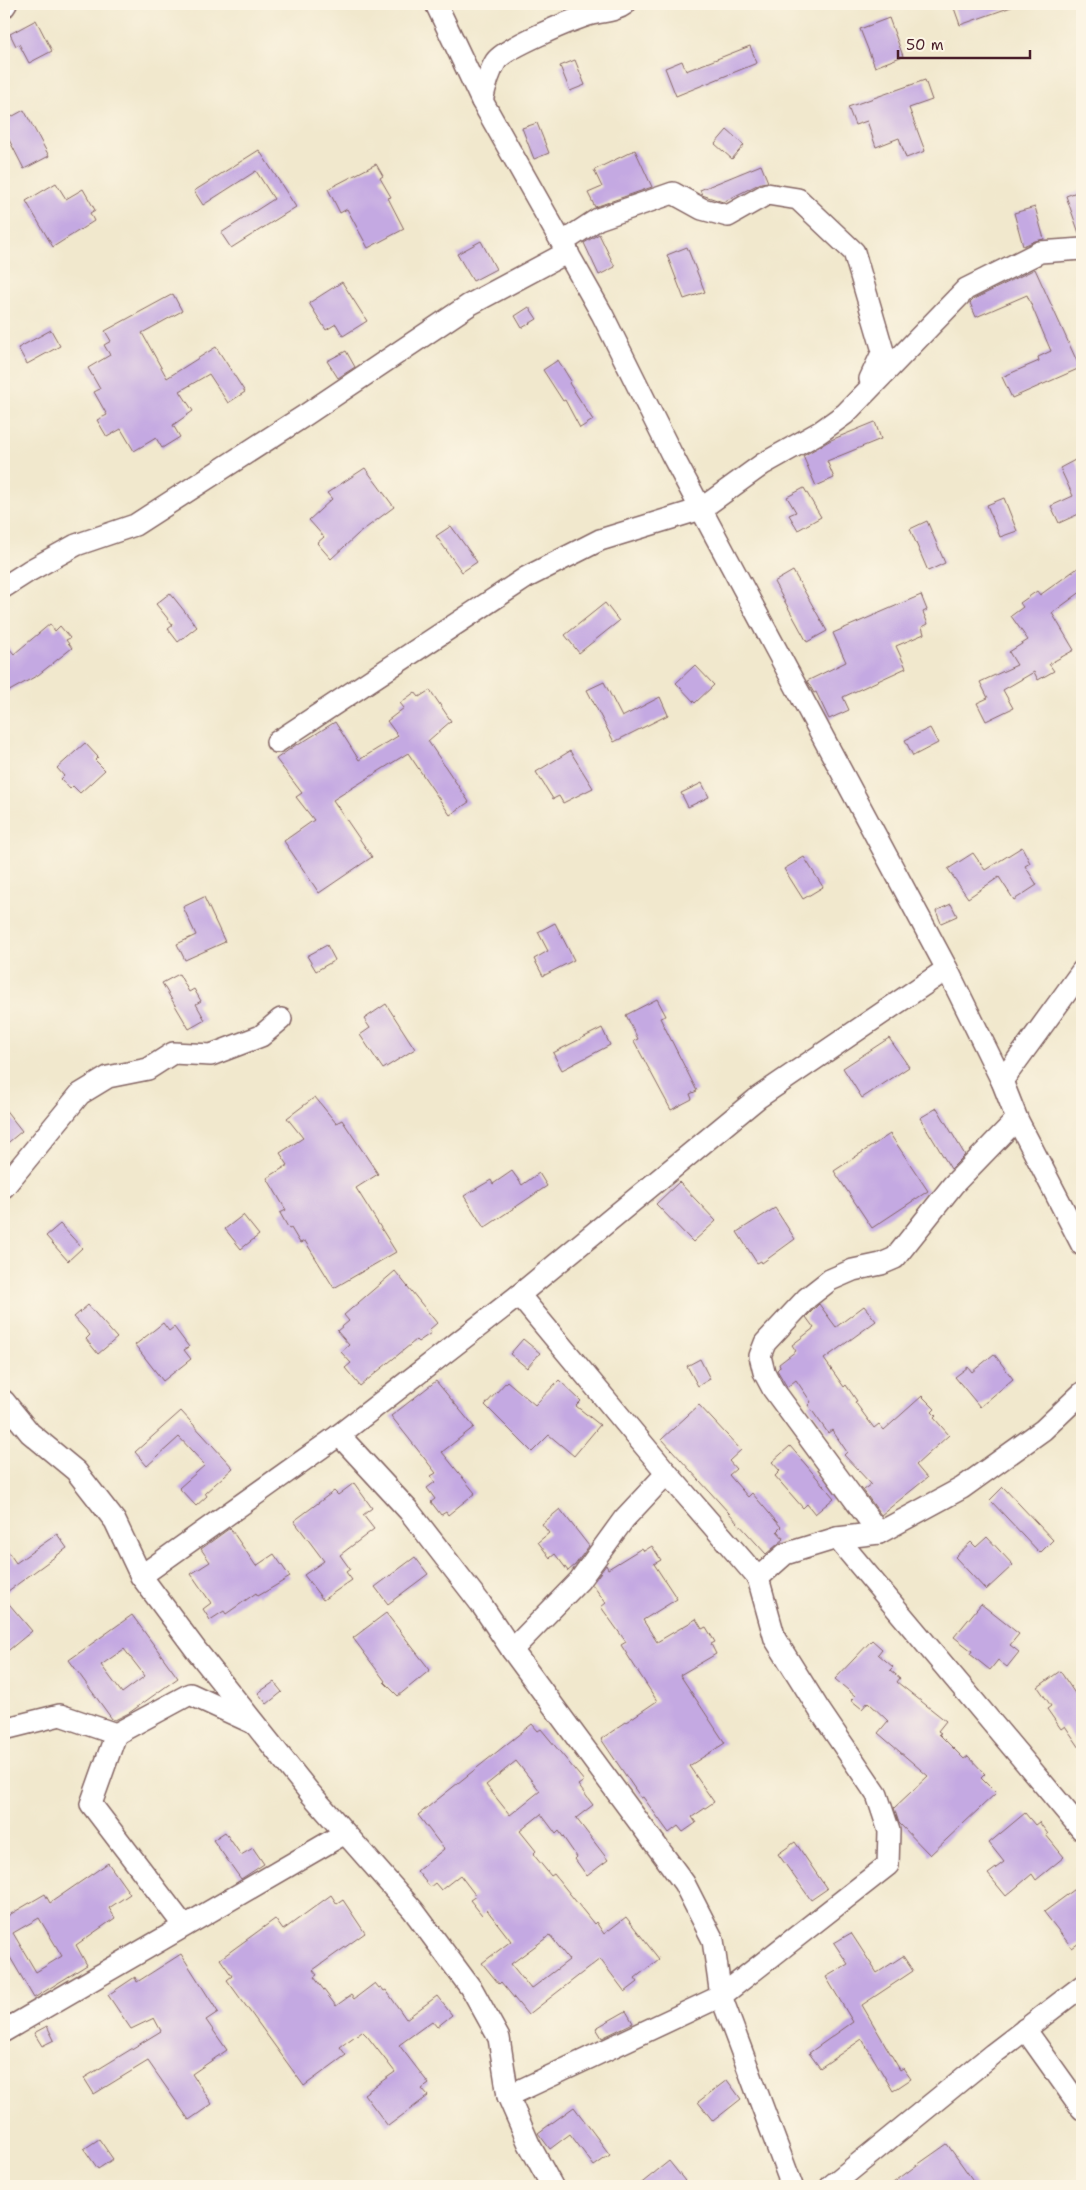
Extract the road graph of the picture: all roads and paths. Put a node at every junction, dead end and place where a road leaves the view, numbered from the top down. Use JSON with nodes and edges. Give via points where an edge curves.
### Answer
{"nodes":[{"id":1,"x":6,"y":4,"type":"edge"},
{"id":2,"x":436,"y":4,"type":"edge"},
{"id":3,"x":625,"y":4,"type":"edge"},
{"id":4,"x":4,"y":7,"type":"edge"},
{"id":5,"x":482,"y":101,"type":"junction"},
{"id":6,"x":565,"y":247,"type":"junction"},
{"id":7,"x":1082,"y":249,"type":"edge"},
{"id":8,"x":845,"y":414,"type":"junction"},
{"id":9,"x":701,"y":509,"type":"junction"},
{"id":10,"x":4,"y":587,"type":"edge"},
{"id":11,"x":277,"y":742,"type":"dead end"},
{"id":12,"x":947,"y":969,"type":"junction"},
{"id":13,"x":1082,"y":971,"type":"edge"},
{"id":14,"x":281,"y":1020,"type":"dead end"},
{"id":15,"x":1002,"y":1081,"type":"junction"},
{"id":16,"x":1017,"y":1119,"type":"junction"},
{"id":17,"x":4,"y":1187,"type":"edge"},
{"id":18,"x":1082,"y":1245,"type":"edge"},
{"id":19,"x":520,"y":1296,"type":"junction"},
{"id":20,"x":1082,"y":1393,"type":"edge"},
{"id":21,"x":4,"y":1401,"type":"edge"},
{"id":22,"x":339,"y":1435,"type":"junction"},
{"id":23,"x":667,"y":1473,"type":"junction"},
{"id":24,"x":879,"y":1533,"type":"junction"},
{"id":25,"x":837,"y":1538,"type":"junction"},
{"id":26,"x":141,"y":1576,"type":"junction"},
{"id":27,"x":758,"y":1578,"type":"junction"},
{"id":28,"x":512,"y":1650,"type":"junction"},
{"id":29,"x":257,"y":1725,"type":"junction"},
{"id":30,"x":4,"y":1729,"type":"edge"},
{"id":31,"x":116,"y":1734,"type":"junction"},
{"id":32,"x":1082,"y":1830,"type":"edge"},
{"id":33,"x":345,"y":1832,"type":"junction"},
{"id":34,"x":184,"y":1926,"type":"junction"},
{"id":35,"x":1082,"y":1986,"type":"edge"},
{"id":36,"x":721,"y":1996,"type":"junction"},
{"id":37,"x":1025,"y":2028,"type":"junction"},
{"id":38,"x":4,"y":2031,"type":"edge"},
{"id":39,"x":508,"y":2096,"type":"junction"},
{"id":40,"x":1082,"y":2109,"type":"edge"},
{"id":41,"x":552,"y":2186,"type":"edge"},
{"id":42,"x":792,"y":2186,"type":"edge"},
{"id":43,"x":831,"y":2186,"type":"edge"}],
"edges":[{"from":1,"to":4,"type":"street"},
{"from":2,"to":5,"type":"street"},
{"from":3,"to":5,"type":"street","via":[[558,26],[519,45],[497,60]]},
{"from":5,"to":6,"type":"street"},
{"from":6,"to":8,"type":"street","via":[[598,219],[673,193],[702,209],[728,216],[767,194],[798,199],[854,252],[883,352],[869,380]]},
{"from":6,"to":9,"type":"street"},
{"from":6,"to":10,"type":"street","via":[[469,304],[135,525],[76,545]]},
{"from":7,"to":8,"type":"street","via":[[1040,252],[966,289]]},
{"from":8,"to":9,"type":"street","via":[[764,464]]},
{"from":9,"to":11,"type":"street","via":[[600,540],[527,577]]},
{"from":9,"to":12,"type":"street"},
{"from":12,"to":15,"type":"street"},
{"from":12,"to":19,"type":"street","via":[[759,1097]]},
{"from":13,"to":15,"type":"street"},
{"from":14,"to":17,"type":"street","via":[[261,1036],[211,1055],[173,1053],[148,1069],[108,1077],[80,1094]]},
{"from":15,"to":16,"type":"street"},
{"from":16,"to":18,"type":"street"},
{"from":16,"to":24,"type":"street","via":[[953,1185],[895,1258],[830,1280],[807,1298],[765,1343],[760,1356],[773,1389]]},
{"from":19,"to":22,"type":"street"},
{"from":19,"to":23,"type":"street"},
{"from":20,"to":24,"type":"street","via":[[1043,1430],[962,1488]]},
{"from":21,"to":26,"type":"street","via":[[30,1433],[76,1471],[115,1521]]},
{"from":22,"to":26,"type":"street"},
{"from":22,"to":28,"type":"street","via":[[409,1510]]},
{"from":23,"to":27,"type":"street"},
{"from":23,"to":28,"type":"street","via":[[624,1519],[579,1581]]},
{"from":24,"to":25,"type":"street"},
{"from":25,"to":27,"type":"street","via":[[785,1554]]},
{"from":25,"to":32,"type":"street"},
{"from":26,"to":29,"type":"street"},
{"from":27,"to":36,"type":"street","via":[[775,1639],[877,1794],[889,1831],[888,1865]]},
{"from":28,"to":36,"type":"street","via":[[684,1883],[713,1940]]},
{"from":29,"to":31,"type":"street","via":[[190,1694]]},
{"from":29,"to":33,"type":"street","via":[[310,1794]]},
{"from":30,"to":31,"type":"street","via":[[60,1715]]},
{"from":31,"to":34,"type":"street","via":[[91,1804]]},
{"from":33,"to":34,"type":"street"},
{"from":33,"to":39,"type":"street","via":[[414,1910],[473,1991],[499,2038]]},
{"from":34,"to":38,"type":"street"},
{"from":35,"to":37,"type":"street"},
{"from":36,"to":39,"type":"street"},
{"from":36,"to":42,"type":"street"},
{"from":37,"to":40,"type":"street"},
{"from":37,"to":43,"type":"street"},
{"from":39,"to":41,"type":"street"}]}
